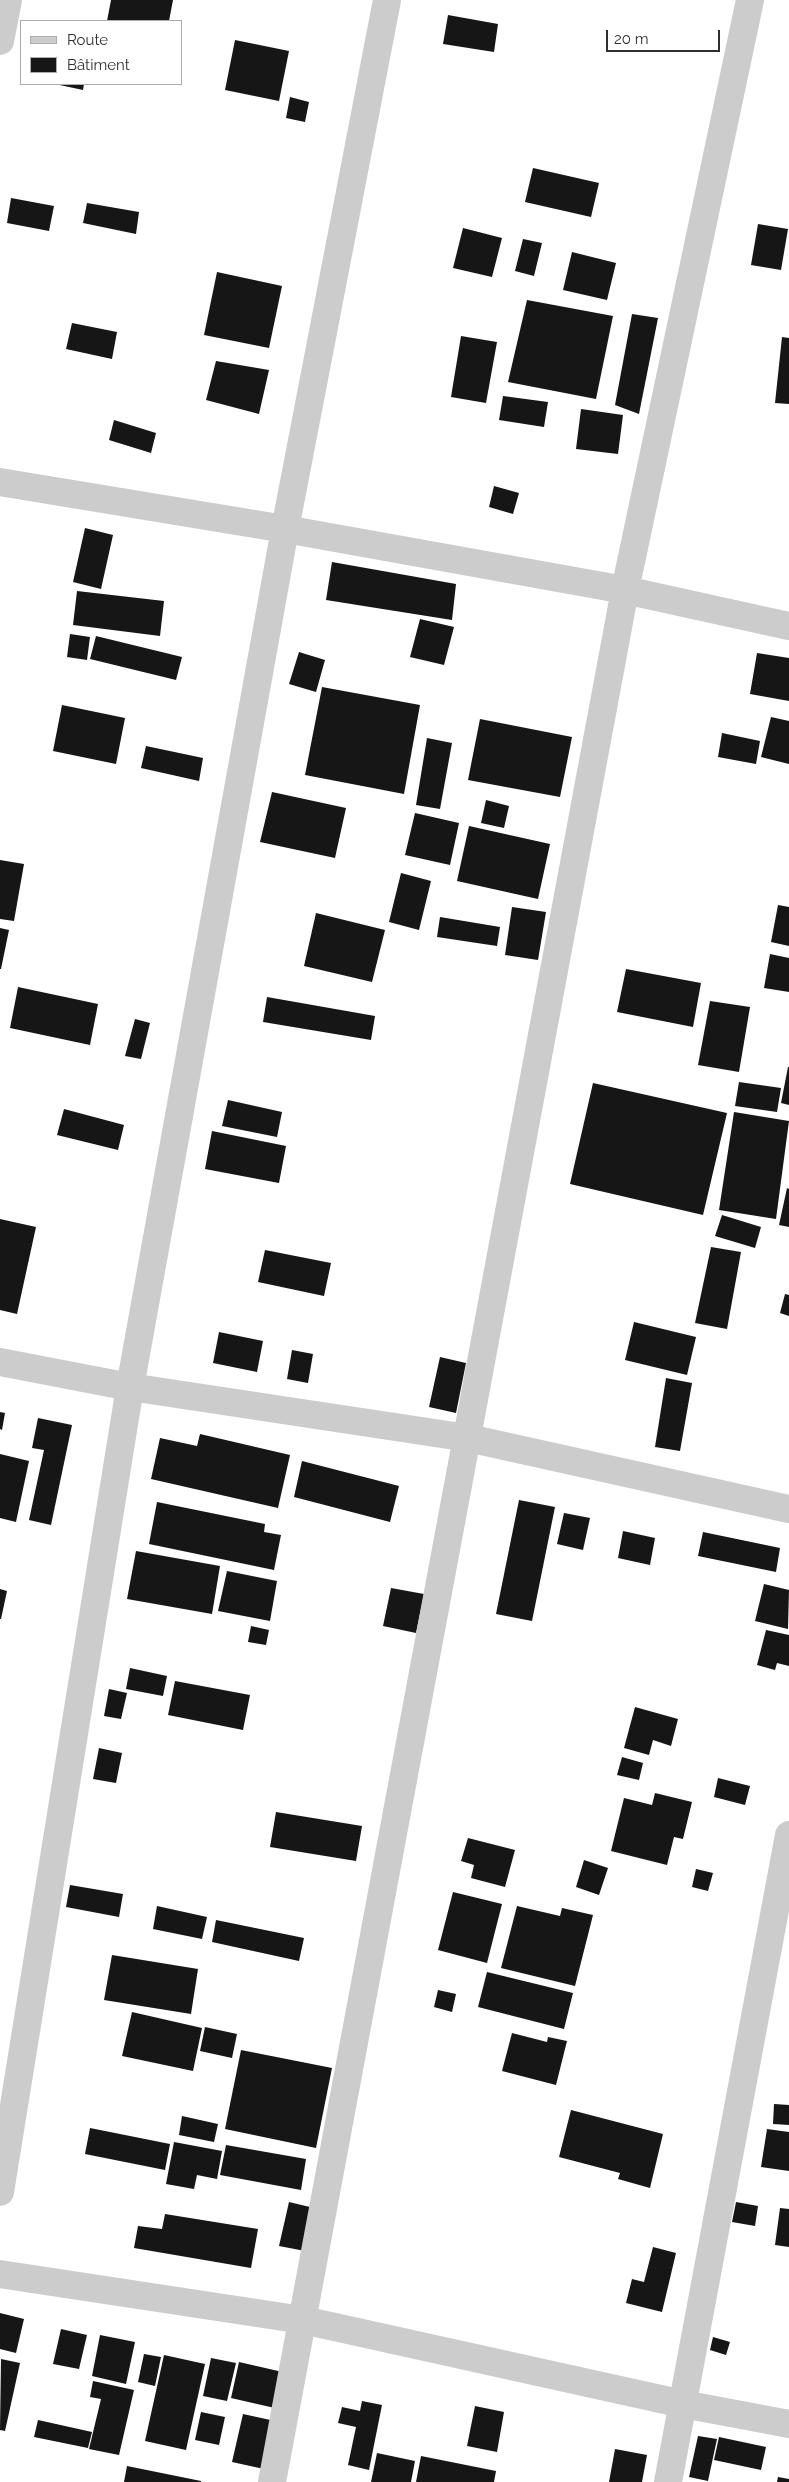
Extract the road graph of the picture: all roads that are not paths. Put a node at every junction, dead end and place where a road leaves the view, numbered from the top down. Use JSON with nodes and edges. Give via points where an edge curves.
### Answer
{"nodes":[{"id":1,"x":8,"y":0,"type":"edge"},
{"id":2,"x":387,"y":0,"type":"edge"},
{"id":3,"x":750,"y":0,"type":"edge"},
{"id":4,"x":0,"y":41,"type":"edge"},
{"id":5,"x":0,"y":482,"type":"edge"},
{"id":6,"x":285,"y":529,"type":"junction"},
{"id":7,"x":625,"y":590,"type":"junction"},
{"id":8,"x":789,"y":626,"type":"edge"},
{"id":9,"x":0,"y":1362,"type":"edge"},
{"id":10,"x":130,"y":1387,"type":"junction"},
{"id":11,"x":468,"y":1438,"type":"junction"},
{"id":12,"x":789,"y":1509,"type":"edge"},
{"id":13,"x":789,"y":1835,"type":"edge"},
{"id":14,"x":0,"y":2192,"type":"edge"},
{"id":15,"x":0,"y":2274,"type":"edge"},
{"id":16,"x":303,"y":2320,"type":"junction"},
{"id":17,"x":682,"y":2404,"type":"junction"},
{"id":18,"x":789,"y":2424,"type":"edge"},
{"id":19,"x":272,"y":2482,"type":"edge"},
{"id":20,"x":668,"y":2482,"type":"edge"}],
"edges":[{"from":1,"to":4,"type":"street"},
{"from":2,"to":6,"type":"street"},
{"from":3,"to":7,"type":"street"},
{"from":5,"to":6,"type":"street"},
{"from":6,"to":7,"type":"street"},
{"from":6,"to":10,"type":"street"},
{"from":7,"to":8,"type":"street"},
{"from":7,"to":11,"type":"street"},
{"from":9,"to":10,"type":"street"},
{"from":10,"to":11,"type":"street"},
{"from":10,"to":14,"type":"street"},
{"from":11,"to":12,"type":"street"},
{"from":11,"to":16,"type":"street"},
{"from":13,"to":17,"type":"street"},
{"from":15,"to":16,"type":"street"},
{"from":16,"to":17,"type":"street"},
{"from":16,"to":19,"type":"street"},
{"from":17,"to":18,"type":"street"},
{"from":17,"to":20,"type":"street"}]}
